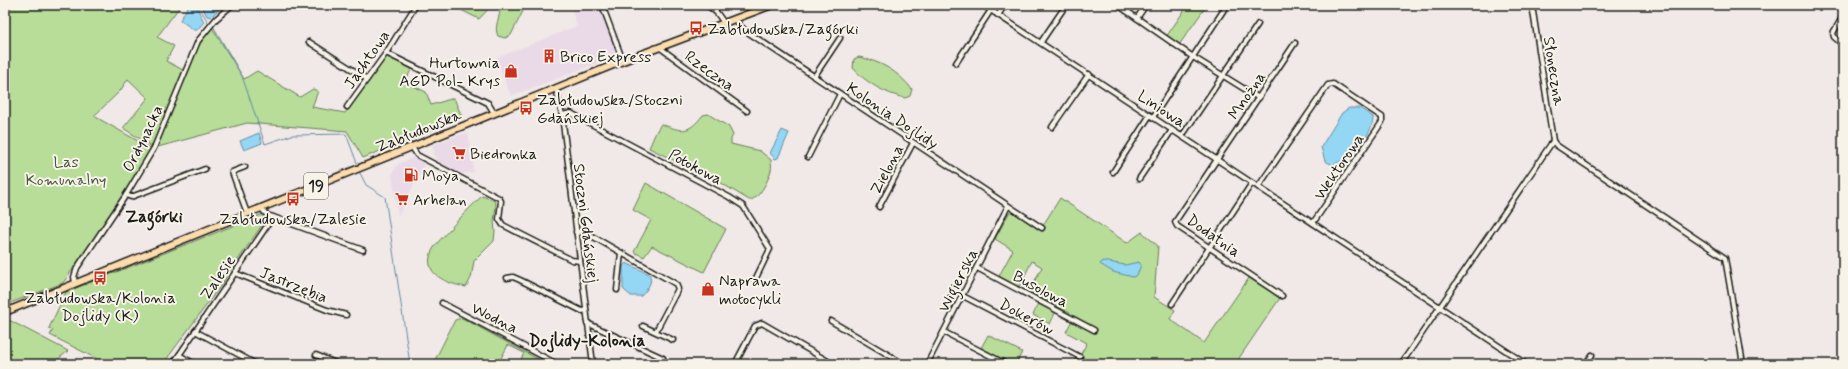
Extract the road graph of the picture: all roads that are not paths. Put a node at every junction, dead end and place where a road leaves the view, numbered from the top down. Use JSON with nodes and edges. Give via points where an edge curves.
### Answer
{"nodes":[{"id":1,"x":232,"y":5,"type":"edge"},
{"id":2,"x":416,"y":5,"type":"edge"},
{"id":3,"x":602,"y":5,"type":"edge"},
{"id":4,"x":707,"y":5,"type":"edge"},
{"id":5,"x":772,"y":5,"type":"edge"},
{"id":6,"x":983,"y":5,"type":"edge"},
{"id":7,"x":1005,"y":5,"type":"edge"},
{"id":8,"x":1066,"y":5,"type":"edge"},
{"id":9,"x":1118,"y":5,"type":"edge"},
{"id":10,"x":1146,"y":5,"type":"edge"},
{"id":11,"x":1227,"y":5,"type":"edge"},
{"id":12,"x":1532,"y":5,"type":"edge"},
{"id":13,"x":991,"y":10,"type":"junction"},
{"id":14,"x":998,"y":15,"type":"junction"},
{"id":15,"x":1843,"y":16,"type":"edge"},
{"id":16,"x":1137,"y":18,"type":"junction"},
{"id":17,"x":735,"y":19,"type":"junction"},
{"id":18,"x":724,"y":23,"type":"junction"},
{"id":19,"x":1258,"y":24,"type":"dead end"},
{"id":20,"x":840,"y":38,"type":"dead end"},
{"id":21,"x":309,"y":42,"type":"dead end"},
{"id":22,"x":1040,"y":42,"type":"junction"},
{"id":23,"x":1295,"y":43,"type":"dead end"},
{"id":24,"x":1843,"y":45,"type":"edge"},
{"id":25,"x":659,"y":47,"type":"junction"},
{"id":26,"x":386,"y":53,"type":"junction"},
{"id":27,"x":1193,"y":57,"type":"junction"},
{"id":28,"x":623,"y":61,"type":"junction"},
{"id":29,"x":956,"y":63,"type":"dead end"},
{"id":30,"x":1089,"y":74,"type":"junction"},
{"id":31,"x":1223,"y":75,"type":"junction"},
{"id":32,"x":814,"y":77,"type":"junction"},
{"id":33,"x":367,"y":79,"type":"junction"},
{"id":34,"x":556,"y":88,"type":"junction"},
{"id":35,"x":840,"y":94,"type":"junction"},
{"id":36,"x":1259,"y":98,"type":"junction"},
{"id":37,"x":347,"y":107,"type":"dead end"},
{"id":38,"x":747,"y":111,"type":"dead end"},
{"id":39,"x":494,"y":113,"type":"junction"},
{"id":40,"x":562,"y":115,"type":"junction"},
{"id":41,"x":1151,"y":116,"type":"junction"},
{"id":42,"x":1052,"y":127,"type":"dead end"},
{"id":43,"x":1172,"y":130,"type":"junction"},
{"id":44,"x":1182,"y":136,"type":"junction"},
{"id":45,"x":1553,"y":141,"type":"junction"},
{"id":46,"x":913,"y":143,"type":"junction"},
{"id":47,"x":412,"y":147,"type":"junction"},
{"id":48,"x":808,"y":157,"type":"dead end"},
{"id":49,"x":1218,"y":160,"type":"junction"},
{"id":50,"x":245,"y":167,"type":"dead end"},
{"id":51,"x":205,"y":169,"type":"dead end"},
{"id":52,"x":1113,"y":172,"type":"dead end"},
{"id":53,"x":1139,"y":178,"type":"dead end"},
{"id":54,"x":1252,"y":183,"type":"junction"},
{"id":55,"x":1258,"y":187,"type":"junction"},
{"id":56,"x":126,"y":196,"type":"junction"},
{"id":57,"x":1008,"y":206,"type":"junction"},
{"id":58,"x":879,"y":207,"type":"dead end"},
{"id":59,"x":261,"y":208,"type":"junction"},
{"id":60,"x":247,"y":213,"type":"junction"},
{"id":61,"x":273,"y":217,"type":"junction"},
{"id":62,"x":1313,"y":223,"type":"junction"},
{"id":63,"x":1042,"y":228,"type":"dead end"},
{"id":64,"x":576,"y":232,"type":"junction"},
{"id":65,"x":1209,"y":247,"type":"junction"},
{"id":66,"x":363,"y":250,"type":"dead end"},
{"id":67,"x":622,"y":253,"type":"junction"},
{"id":68,"x":580,"y":261,"type":"junction"},
{"id":69,"x":977,"y":268,"type":"junction"},
{"id":70,"x":235,"y":272,"type":"junction"},
{"id":71,"x":507,"y":278,"type":"dead end"},
{"id":72,"x":755,"y":280,"type":"dead end"},
{"id":73,"x":75,"y":283,"type":"junction"},
{"id":74,"x":617,"y":290,"type":"dead end"},
{"id":75,"x":963,"y":296,"type":"junction"},
{"id":76,"x":1282,"y":296,"type":"dead end"},
{"id":77,"x":442,"y":303,"type":"dead end"},
{"id":78,"x":1172,"y":304,"type":"dead end"},
{"id":79,"x":1440,"y":307,"type":"junction"},
{"id":80,"x":586,"y":310,"type":"junction"},
{"id":81,"x":5,"y":312,"type":"edge"},
{"id":82,"x":346,"y":315,"type":"dead end"},
{"id":83,"x":831,"y":321,"type":"dead end"},
{"id":84,"x":587,"y":323,"type":"junction"},
{"id":85,"x":644,"y":326,"type":"dead end"},
{"id":86,"x":1094,"y":330,"type":"dead end"},
{"id":87,"x":195,"y":331,"type":"junction"},
{"id":88,"x":656,"y":331,"type":"junction"},
{"id":89,"x":944,"y":332,"type":"junction"},
{"id":90,"x":673,"y":340,"type":"dead end"},
{"id":91,"x":179,"y":355,"type":"junction"},
{"id":92,"x":316,"y":355,"type":"dead end"},
{"id":93,"x":1592,"y":355,"type":"dead end"},
{"id":94,"x":1080,"y":357,"type":"dead end"},
{"id":95,"x":1587,"y":362,"type":"edge"},
{"id":96,"x":592,"y":363,"type":"edge"},
{"id":97,"x":173,"y":364,"type":"edge"},
{"id":98,"x":195,"y":364,"type":"edge"},
{"id":99,"x":256,"y":364,"type":"edge"},
{"id":100,"x":338,"y":364,"type":"edge"},
{"id":101,"x":557,"y":364,"type":"edge"},
{"id":102,"x":661,"y":364,"type":"edge"},
{"id":103,"x":735,"y":364,"type":"edge"},
{"id":104,"x":833,"y":364,"type":"edge"},
{"id":105,"x":904,"y":364,"type":"edge"},
{"id":106,"x":927,"y":364,"type":"edge"},
{"id":107,"x":1006,"y":364,"type":"edge"},
{"id":108,"x":1401,"y":364,"type":"edge"},
{"id":109,"x":1526,"y":364,"type":"edge"},
{"id":110,"x":1594,"y":364,"type":"edge"},
{"id":111,"x":1743,"y":364,"type":"edge"}],
"edges":[{"from":1,"to":56,"type":"street","name":"Ordynacka","via":[[216,19],[198,41],[160,136]]},
{"from":2,"to":26,"type":"street","name":"Jachtowa"},
{"from":3,"to":28,"type":"street"},
{"from":4,"to":18,"type":"street"},
{"from":5,"to":17,"type":"highway","name":"Zabłudowska","number":"19"},
{"from":6,"to":13,"type":"street","name":"Liniowa"},
{"from":7,"to":14,"type":"street"},
{"from":8,"to":22,"type":"street"},
{"from":9,"to":16,"type":"street"},
{"from":10,"to":16,"type":"street"},
{"from":11,"to":27,"type":"street"},
{"from":12,"to":45,"type":"street","name":"Słoneczna"},
{"from":13,"to":14,"type":"street","name":"Liniowa"},
{"from":13,"to":29,"type":"street"},
{"from":14,"to":22,"type":"street","name":"Liniowa"},
{"from":15,"to":24,"type":"street","via":[[1833,33]]},
{"from":16,"to":27,"type":"street"},
{"from":17,"to":18,"type":"highway","name":"Zabłudowska","number":"19"},
{"from":17,"to":32,"type":"street","name":"Kolonia Dojlidy","via":[[746,32]]},
{"from":18,"to":25,"type":"highway","name":"Zabłudowska","number":"19"},
{"from":19,"to":31,"type":"street"},
{"from":20,"to":32,"type":"street"},
{"from":21,"to":33,"type":"street"},
{"from":22,"to":30,"type":"street","name":"Liniowa"},
{"from":23,"to":36,"type":"street","name":"Mnożna"},
{"from":25,"to":28,"type":"highway","name":"Zabłudowska","number":"19"},
{"from":25,"to":38,"type":"street","name":"Rzeczna"},
{"from":26,"to":33,"type":"street","name":"Jachtowa"},
{"from":26,"to":39,"type":"street","via":[[488,103]]},
{"from":27,"to":31,"type":"street"},
{"from":27,"to":41,"type":"street"},
{"from":28,"to":34,"type":"highway","name":"Zabłudowska","number":"19"},
{"from":30,"to":41,"type":"street","name":"Liniowa"},
{"from":30,"to":42,"type":"street"},
{"from":31,"to":36,"type":"street"},
{"from":31,"to":44,"type":"street"},
{"from":32,"to":35,"type":"street","name":"Kolonia Dojlidy"},
{"from":33,"to":37,"type":"street","name":"Jachtowa"},
{"from":34,"to":39,"type":"highway","name":"Zabłudowska","number":"19"},
{"from":34,"to":40,"type":"street","name":"Stoczni Gdańskiej"},
{"from":35,"to":46,"type":"street","name":"Kolonia Dojlidy"},
{"from":35,"to":48,"type":"street"},
{"from":36,"to":49,"type":"street","name":"Mnożna"},
{"from":39,"to":47,"type":"highway","name":"Zabłudowska","number":"19"},
{"from":40,"to":64,"type":"street","name":"Stoczni Gdańskiej"},
{"from":40,"to":72,"type":"street","name":"Potokowa","via":[[570,113],[578,117],[743,206],[770,249]]},
{"from":41,"to":43,"type":"street","name":"Liniowa"},
{"from":41,"to":52,"type":"street"},
{"from":43,"to":44,"type":"street","name":"Liniowa"},
{"from":43,"to":53,"type":"street"},
{"from":44,"to":49,"type":"street","name":"Liniowa"},
{"from":45,"to":79,"type":"street"},
{"from":45,"to":111,"type":"street","via":[[1725,258]]},
{"from":46,"to":57,"type":"street","name":"Kolonia Dojlidy"},
{"from":46,"to":58,"type":"street","name":"Zielona"},
{"from":47,"to":59,"type":"highway","name":"Zabłudowska","number":"19"},
{"from":47,"to":68,"type":"street","via":[[417,155],[499,198],[499,219],[503,225],[572,260]]},
{"from":49,"to":54,"type":"street","name":"Liniowa"},
{"from":49,"to":65,"type":"street","name":"Dodatnia","via":[[1175,222],[1177,226]]},
{"from":50,"to":60,"type":"street","via":[[232,172]]},
{"from":51,"to":56,"type":"street","via":[[131,197]]},
{"from":54,"to":55,"type":"street","name":"Liniowa"},
{"from":54,"to":65,"type":"street"},
{"from":55,"to":62,"type":"street","name":"Liniowa"},
{"from":55,"to":62,"type":"street","name":"Wektorowa","via":[[1328,85],[1333,84],[1382,117],[1382,122]]},
{"from":56,"to":73,"type":"street","name":"Ordynacka","via":[[77,268]]},
{"from":57,"to":63,"type":"street","name":"Kolonia Dojlidy"},
{"from":57,"to":69,"type":"street","name":"Wigierska"},
{"from":59,"to":60,"type":"highway","name":"Zabłudowska","number":"19"},
{"from":59,"to":61,"type":"street"},
{"from":60,"to":73,"type":"highway","name":"Zabłudowska","number":"19"},
{"from":61,"to":66,"type":"street"},
{"from":61,"to":70,"type":"street","name":"Zalesie"},
{"from":62,"to":79,"type":"street","name":"Liniowa"},
{"from":64,"to":67,"type":"street","via":[[583,231]]},
{"from":64,"to":68,"type":"street","name":"Stoczni Gdańskiej"},
{"from":65,"to":76,"type":"street","name":"Dodatnia"},
{"from":65,"to":78,"type":"street"},
{"from":67,"to":74,"type":"street"},
{"from":67,"to":88,"type":"street","via":[[678,286]]},
{"from":68,"to":80,"type":"street","name":"Stoczni Gdańskiej"},
{"from":69,"to":75,"type":"street","name":"Wigierska"},
{"from":69,"to":86,"type":"street","name":"Busolowa"},
{"from":70,"to":82,"type":"street","name":"Jastrzębia","via":[[327,310]]},
{"from":70,"to":87,"type":"street","name":"Zalesie"},
{"from":71,"to":80,"type":"street","via":[[513,277],[582,311]]},
{"from":73,"to":81,"type":"highway","number":"19"},
{"from":75,"to":89,"type":"street","name":"Wigierska"},
{"from":75,"to":94,"type":"street","name":"Dokerów"},
{"from":77,"to":101,"type":"street","name":"Wodna"},
{"from":79,"to":108,"type":"street"},
{"from":79,"to":109,"type":"street","name":"Liniowa"},
{"from":80,"to":84,"type":"street","name":"Stoczni Gdańskiej"},
{"from":83,"to":105,"type":"street"},
{"from":84,"to":96,"type":"street","name":"Stoczni Gdańskiej"},
{"from":84,"to":102,"type":"street","via":[[663,358]]},
{"from":85,"to":88,"type":"street"},
{"from":87,"to":91,"type":"street","name":"Zalesie"},
{"from":87,"to":99,"type":"street"},
{"from":88,"to":90,"type":"street"},
{"from":89,"to":106,"type":"street","name":"Wigierska"},
{"from":89,"to":107,"type":"street"},
{"from":91,"to":97,"type":"street","name":"Zalesie"},
{"from":91,"to":98,"type":"street"},
{"from":92,"to":100,"type":"street"},
{"from":93,"to":95,"type":"street"},
{"from":95,"to":110,"type":"street"},
{"from":103,"to":104,"type":"street","via":[[755,326],[762,323]]}]}
